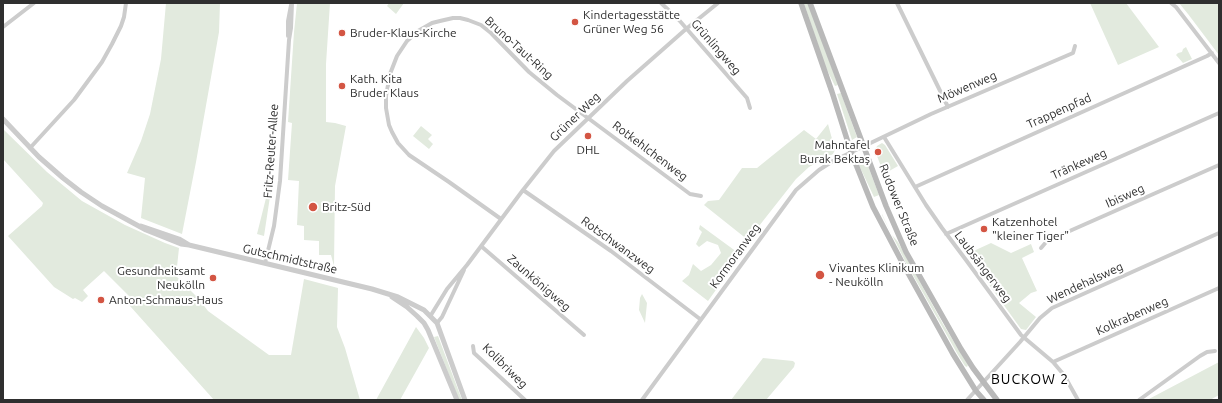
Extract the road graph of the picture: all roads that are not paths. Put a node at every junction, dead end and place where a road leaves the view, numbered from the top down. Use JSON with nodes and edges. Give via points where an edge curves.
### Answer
{"nodes":[{"id":1,"x":34,"y":3,"type":"edge"},
{"id":2,"x":126,"y":3,"type":"edge"},
{"id":3,"x":292,"y":3,"type":"edge"},
{"id":4,"x":661,"y":3,"type":"edge"},
{"id":5,"x":718,"y":3,"type":"edge"},
{"id":6,"x":801,"y":3,"type":"edge"},
{"id":7,"x":810,"y":3,"type":"edge"},
{"id":8,"x":897,"y":3,"type":"edge"},
{"id":9,"x":1171,"y":3,"type":"edge"},
{"id":10,"x":1176,"y":5,"type":"edge"},
{"id":11,"x":3,"y":27,"type":"edge"},
{"id":12,"x":686,"y":29,"type":"junction"},
{"id":13,"x":1075,"y":46,"type":"dead end"},
{"id":14,"x":1212,"y":53,"type":"junction"},
{"id":15,"x":1219,"y":63,"type":"edge"},
{"id":16,"x":948,"y":106,"type":"junction"},
{"id":17,"x":750,"y":108,"type":"dead end"},
{"id":18,"x":1219,"y":113,"type":"edge"},
{"id":19,"x":589,"y":118,"type":"junction"},
{"id":20,"x":3,"y":119,"type":"edge"},
{"id":21,"x":884,"y":136,"type":"junction"},
{"id":22,"x":864,"y":146,"type":"junction"},
{"id":23,"x":30,"y":148,"type":"junction"},
{"id":24,"x":851,"y":152,"type":"junction"},
{"id":25,"x":1219,"y":165,"type":"edge"},
{"id":26,"x":915,"y":187,"type":"junction"},
{"id":27,"x":523,"y":190,"type":"junction"},
{"id":28,"x":701,"y":196,"type":"dead end"},
{"id":29,"x":501,"y":219,"type":"junction"},
{"id":30,"x":1219,"y":233,"type":"edge"},
{"id":31,"x":946,"y":234,"type":"junction"},
{"id":32,"x":481,"y":246,"type":"junction"},
{"id":33,"x":1041,"y":248,"type":"dead end"},
{"id":34,"x":266,"y":263,"type":"junction"},
{"id":35,"x":467,"y":265,"type":"junction"},
{"id":36,"x":1219,"y":288,"type":"edge"},
{"id":37,"x":386,"y":294,"type":"junction"},
{"id":38,"x":431,"y":316,"type":"junction"},
{"id":39,"x":700,"y":319,"type":"junction"},
{"id":40,"x":424,"y":323,"type":"junction"},
{"id":41,"x":437,"y":323,"type":"junction"},
{"id":42,"x":428,"y":330,"type":"junction"},
{"id":43,"x":584,"y":335,"type":"dead end"},
{"id":44,"x":1024,"y":338,"type":"junction"},
{"id":45,"x":473,"y":346,"type":"dead end"},
{"id":46,"x":1215,"y":351,"type":"dead end"},
{"id":47,"x":1053,"y":362,"type":"junction"},
{"id":48,"x":984,"y":383,"type":"junction"},
{"id":49,"x":976,"y":391,"type":"junction"},
{"id":50,"x":456,"y":400,"type":"edge"},
{"id":51,"x":465,"y":400,"type":"edge"},
{"id":52,"x":525,"y":400,"type":"edge"},
{"id":53,"x":642,"y":400,"type":"edge"},
{"id":54,"x":968,"y":400,"type":"edge"},
{"id":55,"x":984,"y":400,"type":"edge"},
{"id":56,"x":997,"y":400,"type":"edge"},
{"id":57,"x":1078,"y":400,"type":"edge"},
{"id":58,"x":1139,"y":400,"type":"edge"}],
"edges":[{"from":1,"to":11,"type":"street"},
{"from":2,"to":23,"type":"street","via":[[121,26],[97,69],[74,100]]},
{"from":3,"to":34,"type":"street","name":"Fritz-Reuter-Allee","via":[[287,28],[280,177]]},
{"from":4,"to":12,"type":"street","name":"Grünlingweg"},
{"from":5,"to":12,"type":"street","name":"Grüner Weg"},
{"from":6,"to":24,"type":"main road","name":"Rudower Straße"},
{"from":7,"to":22,"type":"main road","name":"Rudower Straße"},
{"from":8,"to":16,"type":"street"},
{"from":9,"to":10,"type":"street"},
{"from":10,"to":14,"type":"street"},
{"from":12,"to":17,"type":"street","name":"Grünlingweg","via":[[747,98]]},
{"from":12,"to":19,"type":"street","name":"Grüner Weg"},
{"from":13,"to":16,"type":"street","name":"Möwenweg","via":[[1073,53]]},
{"from":14,"to":15,"type":"street"},
{"from":14,"to":26,"type":"street","name":"Trappenpfad"},
{"from":16,"to":21,"type":"street","name":"Möwenweg"},
{"from":18,"to":31,"type":"street","name":"Tränkeweg"},
{"from":19,"to":27,"type":"street","name":"Grüner Weg","via":[[554,151]]},
{"from":19,"to":28,"type":"street","name":"Rotkehlchenweg","via":[[690,194]]},
{"from":19,"to":29,"type":"street","name":"Bruno-Taut-Ring","via":[[538,80],[491,33],[474,22],[460,18],[440,21],[424,27],[407,41],[395,60],[387,88],[387,119],[392,132],[413,158]]},
{"from":20,"to":23,"type":"street","name":"Gutschmidtstraße"},
{"from":21,"to":22,"type":"street","name":"Möwenweg"},
{"from":21,"to":26,"type":"street","name":"Laubsängerweg"},
{"from":22,"to":24,"type":"street","name":"Kormoranweg"},
{"from":22,"to":48,"type":"main road","name":"Rudower Straße","via":[[906,252],[961,349]]},
{"from":23,"to":34,"type":"street","name":"Gutschmidtstraße","via":[[81,192],[146,230],[181,244]]},
{"from":24,"to":39,"type":"street","name":"Kormoranweg","via":[[819,170],[796,190]]},
{"from":24,"to":49,"type":"main road","name":"Rudower Straße","via":[[873,207],[902,264]]},
{"from":25,"to":33,"type":"street","name":"Ibisweg","via":[[1047,241]]},
{"from":26,"to":31,"type":"street","name":"Laubsängerweg"},
{"from":27,"to":29,"type":"street","name":"Grüner Weg"},
{"from":27,"to":39,"type":"street","name":"Rotschwanzweg","via":[[611,250]]},
{"from":29,"to":32,"type":"street","name":"Grüner Weg"},
{"from":30,"to":44,"type":"street","name":"Wendehalsweg","via":[[1052,308]]},
{"from":31,"to":44,"type":"street","name":"Laubsängerweg"},
{"from":32,"to":35,"type":"street","name":"Grüner Weg"},
{"from":32,"to":43,"type":"street","name":"Zaunkönigweg"},
{"from":34,"to":37,"type":"street","name":"Gutschmidtstraße"},
{"from":35,"to":38,"type":"street","name":"Grüner Weg","via":[[447,289]]},
{"from":35,"to":41,"type":"street","name":"Grüner Weg"},
{"from":36,"to":47,"type":"street","name":"Kolkrabenweg"},
{"from":37,"to":38,"type":"street","name":"Gutschmidtstraße","via":[[405,300]]},
{"from":37,"to":40,"type":"street","name":"Gutschmidtstraße","via":[[407,307]]},
{"from":38,"to":40,"type":"street"},
{"from":38,"to":41,"type":"street","name":"Gutschmidtstraße"},
{"from":39,"to":53,"type":"street","name":"Kormoranweg"},
{"from":40,"to":42,"type":"street","name":"Gutschmidtstraße"},
{"from":41,"to":42,"type":"street"},
{"from":41,"to":51,"type":"street"},
{"from":42,"to":50,"type":"street","name":"Gutschmidtstraße"},
{"from":44,"to":47,"type":"street","name":"Laubsängerweg"},
{"from":44,"to":48,"type":"street","name":"Wendehalsweg"},
{"from":45,"to":52,"type":"street","name":"Kolibriweg","via":[[474,353]]},
{"from":46,"to":58,"type":"street","via":[[1200,356]]},
{"from":47,"to":57,"type":"street","name":"Laubsängerweg","via":[[1064,375]]},
{"from":48,"to":49,"type":"street","name":"Wendehalsweg"},
{"from":48,"to":56,"type":"main road","name":"Rudower Straße"},
{"from":49,"to":54,"type":"street","name":"Wendehalsweg"},
{"from":49,"to":55,"type":"main road","name":"Rudower Straße"}]}
